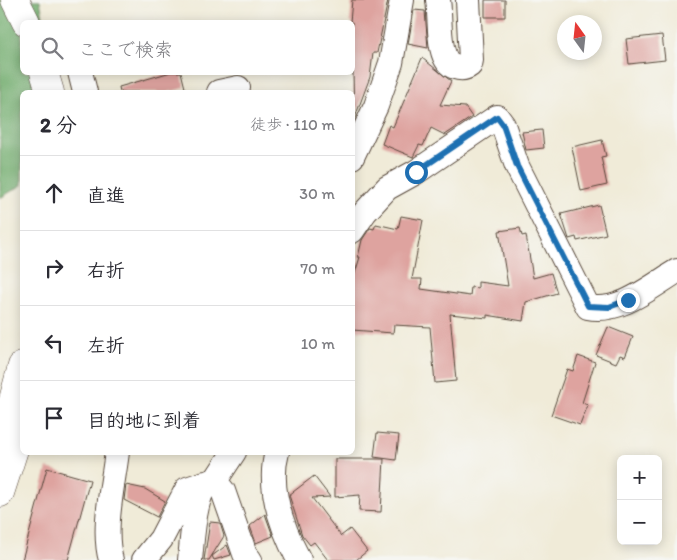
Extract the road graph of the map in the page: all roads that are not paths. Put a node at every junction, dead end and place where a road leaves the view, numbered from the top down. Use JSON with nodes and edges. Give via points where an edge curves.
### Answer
{"nodes":[{"id":1,"x":16,"y":0,"type":"edge"},
{"id":2,"x":402,"y":0,"type":"edge"},
{"id":3,"x":438,"y":0,"type":"edge"},
{"id":4,"x":468,"y":0,"type":"edge"},
{"id":5,"x":25,"y":20,"type":"edge"},
{"id":6,"x":45,"y":75,"type":"edge"},
{"id":7,"x":81,"y":75,"type":"edge"},
{"id":8,"x":49,"y":90,"type":"edge"},
{"id":9,"x":84,"y":90,"type":"edge"},
{"id":10,"x":355,"y":151,"type":"edge"},
{"id":11,"x":355,"y":227,"type":"edge"},
{"id":12,"x":677,"y":271,"type":"edge"},
{"id":13,"x":20,"y":374,"type":"edge"},
{"id":14,"x":20,"y":429,"type":"edge"},
{"id":15,"x":0,"y":449,"type":"edge"},
{"id":16,"x":117,"y":455,"type":"edge"},
{"id":17,"x":232,"y":455,"type":"edge"},
{"id":18,"x":277,"y":455,"type":"edge"},
{"id":19,"x":210,"y":482,"type":"junction"},
{"id":20,"x":0,"y":493,"type":"edge"},
{"id":21,"x":111,"y":560,"type":"edge"},
{"id":22,"x":144,"y":560,"type":"edge"},
{"id":23,"x":190,"y":560,"type":"edge"},
{"id":24,"x":250,"y":560,"type":"edge"},
{"id":25,"x":299,"y":560,"type":"edge"}],
"edges":[{"from":1,"to":5,"type":"main road"},
{"from":2,"to":10,"type":"street","via":[[391,63]]},
{"from":3,"to":4,"type":"street","via":[[441,44],[446,61],[460,69],[470,65],[471,60]]},
{"from":6,"to":8,"type":"main road"},
{"from":7,"to":9,"type":"street"},
{"from":11,"to":12,"type":"street","via":[[387,188],[497,117],[503,125],[517,166],[588,306],[609,307],[628,300]]},
{"from":13,"to":15,"type":"main road"},
{"from":14,"to":20,"type":"main road"},
{"from":16,"to":21,"type":"street","via":[[108,527],[107,548]]},
{"from":17,"to":19,"type":"street"},
{"from":18,"to":25,"type":"street","via":[[272,486],[289,541]]},
{"from":19,"to":22,"type":"street","via":[[187,489],[161,539]]},
{"from":19,"to":23,"type":"street","via":[[199,496]]},
{"from":19,"to":24,"type":"street","via":[[223,491]]}]}
